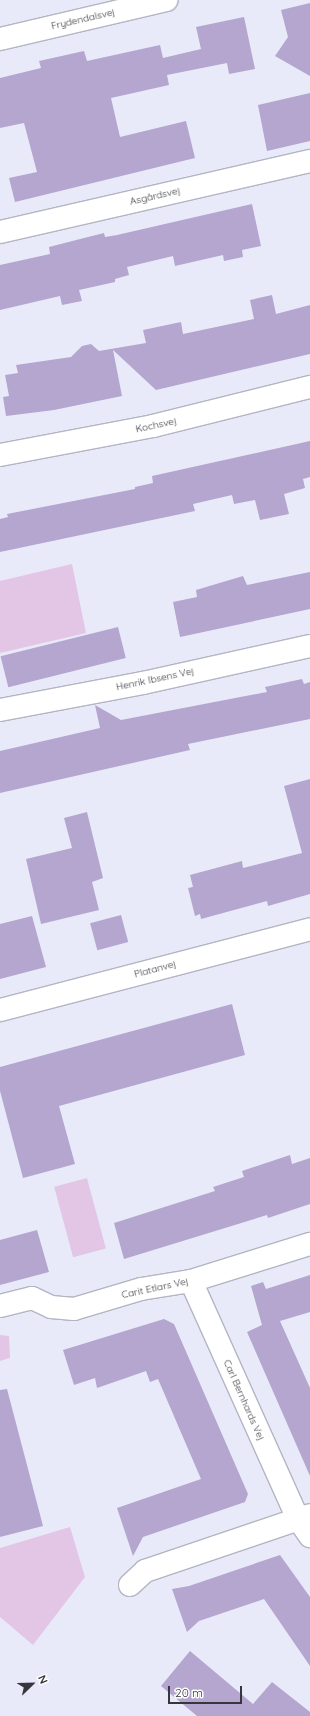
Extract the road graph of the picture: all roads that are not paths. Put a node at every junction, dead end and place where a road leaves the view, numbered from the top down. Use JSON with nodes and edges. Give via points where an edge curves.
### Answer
{"nodes":[{"id":1,"x":166,"y":0,"type":"edge"},
{"id":2,"x":0,"y":39,"type":"edge"},
{"id":3,"x":310,"y":161,"type":"edge"},
{"id":4,"x":0,"y":232,"type":"edge"},
{"id":5,"x":310,"y":388,"type":"edge"},
{"id":6,"x":0,"y":454,"type":"edge"},
{"id":7,"x":310,"y":646,"type":"edge"},
{"id":8,"x":0,"y":710,"type":"edge"},
{"id":9,"x":310,"y":929,"type":"edge"},
{"id":10,"x":0,"y":1010,"type":"edge"},
{"id":11,"x":310,"y":1244,"type":"edge"},
{"id":12,"x":191,"y":1281,"type":"junction"},
{"id":13,"x":0,"y":1306,"type":"edge"},
{"id":14,"x":306,"y":1523,"type":"edge"},
{"id":15,"x":130,"y":1585,"type":"dead end"}],
"edges":[{"from":1,"to":2,"type":"street","name":"Frydendalsvej"},
{"from":3,"to":4,"type":"street","name":"Asgårdsvej"},
{"from":5,"to":6,"type":"street","name":"Kochsvej","via":[[153,426]]},
{"from":7,"to":8,"type":"street","name":"Henrik Ibsens Vej","via":[[144,683]]},
{"from":9,"to":10,"type":"street","name":"Platanvej"},
{"from":11,"to":12,"type":"street","name":"Carit Etlars Vej"},
{"from":12,"to":13,"type":"street","name":"Carit Etlars Vej","via":[[141,1289],[74,1309],[51,1306],[32,1298]]},
{"from":12,"to":14,"type":"street","name":"Carl Bernhards Vej"},
{"from":14,"to":15,"type":"street","name":"Carl Bernhards Vej","via":[[145,1571]]}]}
